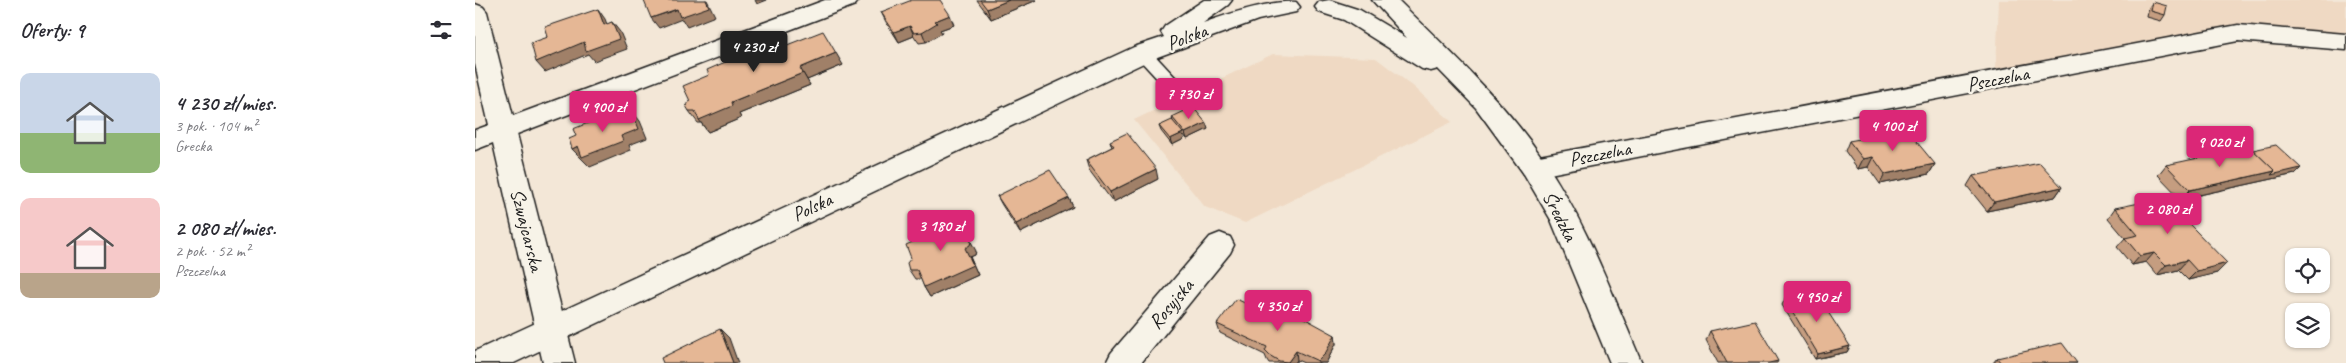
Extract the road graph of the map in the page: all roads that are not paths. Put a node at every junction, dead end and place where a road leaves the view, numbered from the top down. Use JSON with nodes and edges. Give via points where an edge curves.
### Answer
{"nodes":[{"id":1,"x":847,"y":0,"type":"edge"},
{"id":2,"x":1220,"y":0,"type":"edge"},
{"id":3,"x":1384,"y":0,"type":"edge"},
{"id":4,"x":1279,"y":3,"type":"edge"},
{"id":5,"x":1336,"y":4,"type":"edge"},
{"id":6,"x":475,"y":12,"type":"edge"},
{"id":7,"x":2346,"y":42,"type":"edge"},
{"id":8,"x":1143,"y":53,"type":"junction"},
{"id":9,"x":1466,"y":85,"type":"junction"},
{"id":10,"x":1182,"y":95,"type":"dead end"},
{"id":11,"x":503,"y":130,"type":"junction"},
{"id":12,"x":475,"y":140,"type":"edge"},
{"id":13,"x":1534,"y":167,"type":"junction"},
{"id":14,"x":1220,"y":245,"type":"dead end"},
{"id":15,"x":550,"y":331,"type":"junction"},
{"id":16,"x":481,"y":363,"type":"edge"},
{"id":17,"x":559,"y":363,"type":"edge"},
{"id":18,"x":1122,"y":363,"type":"edge"},
{"id":19,"x":1626,"y":363,"type":"edge"}],
"edges":[{"from":1,"to":11,"type":"street"},
{"from":2,"to":8,"type":"street","name":"Polska"},
{"from":3,"to":9,"type":"street","name":"Średzka"},
{"from":4,"to":5,"type":"street","name":"Polska","via":[[1307,9]]},
{"from":4,"to":8,"type":"street","name":"Polska"},
{"from":5,"to":9,"type":"street","name":"Średzka"},
{"from":6,"to":11,"type":"street","name":"Szwajcarska"},
{"from":7,"to":13,"type":"street","name":"Pszczelna","via":[[2238,33]]},
{"from":8,"to":10,"type":"lane"},
{"from":8,"to":15,"type":"street","name":"Polska"},
{"from":9,"to":13,"type":"street","name":"Średzka","via":[[1503,124]]},
{"from":11,"to":12,"type":"street"},
{"from":11,"to":15,"type":"street","name":"Szwajcarska"},
{"from":13,"to":19,"type":"street","name":"Średzka","via":[[1564,218]]},
{"from":14,"to":18,"type":"street","name":"Rosyjska"},
{"from":15,"to":16,"type":"street","name":"Polska"},
{"from":15,"to":17,"type":"street","name":"Szwajcarska"}]}
